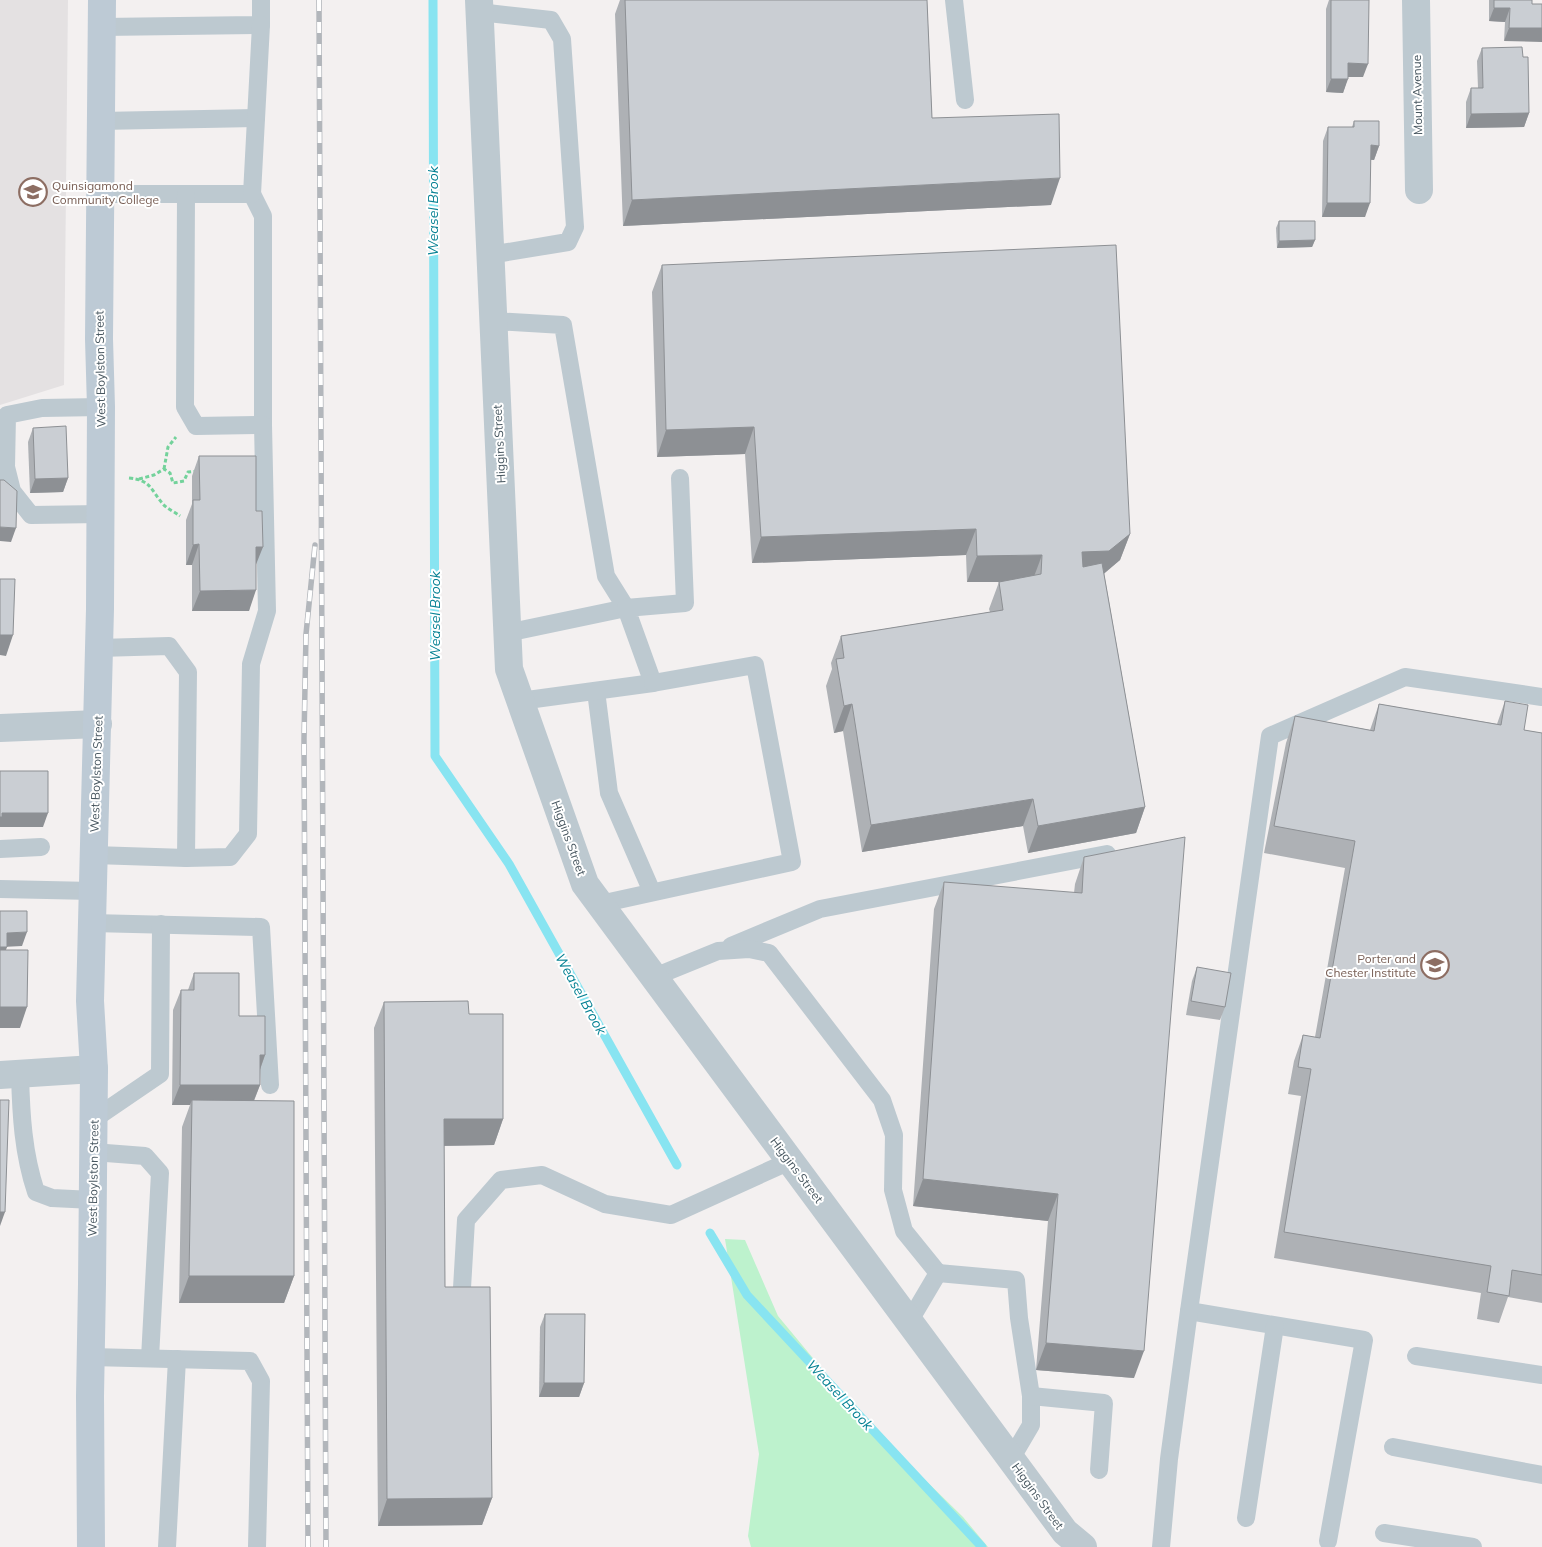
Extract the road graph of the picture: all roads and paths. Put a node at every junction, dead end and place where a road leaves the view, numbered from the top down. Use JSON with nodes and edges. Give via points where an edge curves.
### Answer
{"nodes":[{"id":1,"x":102,"y":0,"type":"edge"},
{"id":2,"x":261,"y":0,"type":"edge"},
{"id":3,"x":954,"y":0,"type":"edge"},
{"id":4,"x":1416,"y":0,"type":"edge"},
{"id":5,"x":479,"y":6,"type":"edge"},
{"id":6,"x":261,"y":25,"type":"junction"},
{"id":7,"x":102,"y":27,"type":"junction"},
{"id":8,"x":965,"y":100,"type":"dead end"},
{"id":9,"x":256,"y":118,"type":"junction"},
{"id":10,"x":100,"y":120,"type":"junction"},
{"id":11,"x":1418,"y":190,"type":"dead end"},
{"id":12,"x":100,"y":194,"type":"junction"},
{"id":13,"x":252,"y":194,"type":"junction"},
{"id":14,"x":186,"y":195,"type":"junction"},
{"id":15,"x":490,"y":255,"type":"junction"},
{"id":16,"x":493,"y":321,"type":"junction"},
{"id":17,"x":101,"y":407,"type":"junction"},
{"id":18,"x":191,"y":418,"type":"junction"},
{"id":19,"x":263,"y":426,"type":"junction"},
{"id":20,"x":164,"y":469,"type":"junction"},
{"id":21,"x":201,"y":471,"type":"edge"},
{"id":22,"x":128,"y":478,"type":"dead end"},
{"id":23,"x":680,"y":478,"type":"dead end"},
{"id":24,"x":139,"y":479,"type":"junction"},
{"id":25,"x":101,"y":514,"type":"junction"},
{"id":26,"x":180,"y":516,"type":"dead end"},
{"id":27,"x":626,"y":608,"type":"junction"},
{"id":28,"x":507,"y":633,"type":"junction"},
{"id":29,"x":99,"y":648,"type":"junction"},
{"id":30,"x":653,"y":683,"type":"junction"},
{"id":31,"x":596,"y":691,"type":"junction"},
{"id":32,"x":1542,"y":697,"type":"edge"},
{"id":33,"x":520,"y":701,"type":"junction"},
{"id":34,"x":98,"y":724,"type":"junction"},
{"id":35,"x":0,"y":728,"type":"edge"},
{"id":36,"x":41,"y":847,"type":"dead end"},
{"id":37,"x":0,"y":849,"type":"edge"},
{"id":38,"x":1127,"y":850,"type":"edge"},
{"id":39,"x":94,"y":855,"type":"junction"},
{"id":40,"x":186,"y":858,"type":"junction"},
{"id":41,"x":0,"y":889,"type":"edge"},
{"id":42,"x":93,"y":891,"type":"junction"},
{"id":43,"x":652,"y":892,"type":"junction"},
{"id":44,"x":600,"y":904,"type":"junction"},
{"id":45,"x":92,"y":924,"type":"junction"},
{"id":46,"x":162,"y":924,"type":"junction"},
{"id":47,"x":718,"y":951,"type":"junction"},
{"id":48,"x":654,"y":977,"type":"junction"},
{"id":49,"x":94,"y":1069,"type":"junction"},
{"id":50,"x":10,"y":1074,"type":"edge"},
{"id":51,"x":270,"y":1084,"type":"dead end"},
{"id":52,"x":94,"y":1119,"type":"junction"},
{"id":53,"x":93,"y":1152,"type":"junction"},
{"id":54,"x":790,"y":1161,"type":"junction"},
{"id":55,"x":93,"y":1200,"type":"junction"},
{"id":56,"x":938,"y":1274,"type":"junction"},
{"id":57,"x":462,"y":1288,"type":"edge"},
{"id":58,"x":1189,"y":1311,"type":"junction"},
{"id":59,"x":909,"y":1322,"type":"junction"},
{"id":60,"x":1274,"y":1326,"type":"junction"},
{"id":61,"x":1416,"y":1356,"type":"dead end"},
{"id":62,"x":91,"y":1357,"type":"junction"},
{"id":63,"x":150,"y":1358,"type":"junction"},
{"id":64,"x":177,"y":1359,"type":"junction"},
{"id":65,"x":1542,"y":1375,"type":"edge"},
{"id":66,"x":1031,"y":1396,"type":"junction"},
{"id":67,"x":1394,"y":1447,"type":"dead end"},
{"id":68,"x":1011,"y":1459,"type":"junction"},
{"id":69,"x":1099,"y":1470,"type":"dead end"},
{"id":70,"x":1542,"y":1474,"type":"edge"},
{"id":71,"x":1246,"y":1518,"type":"dead end"},
{"id":72,"x":1384,"y":1533,"type":"dead end"},
{"id":73,"x":1328,"y":1541,"type":"dead end"},
{"id":74,"x":91,"y":1547,"type":"edge"},
{"id":75,"x":168,"y":1547,"type":"edge"},
{"id":76,"x":257,"y":1547,"type":"edge"},
{"id":77,"x":1084,"y":1547,"type":"edge"},
{"id":78,"x":1161,"y":1547,"type":"edge"},
{"id":79,"x":1473,"y":1547,"type":"edge"}],
"edges":[{"from":1,"to":7,"type":"main road","name":"West Boylston Street"},
{"from":2,"to":6,"type":"lane"},
{"from":3,"to":8,"type":"lane"},
{"from":4,"to":11,"type":"street","name":"Mount Avenue"},
{"from":5,"to":15,"type":"street","name":"Higgins Street"},
{"from":5,"to":15,"type":"lane","via":[[550,20],[562,39],[575,227],[568,242]]},
{"from":6,"to":7,"type":"lane"},
{"from":6,"to":9,"type":"lane"},
{"from":7,"to":10,"type":"main road","name":"West Boylston Street"},
{"from":9,"to":10,"type":"lane"},
{"from":9,"to":13,"type":"lane"},
{"from":10,"to":12,"type":"main road","name":"West Boylston Street"},
{"from":12,"to":14,"type":"lane"},
{"from":12,"to":17,"type":"main road","name":"West Boylston Street"},
{"from":13,"to":14,"type":"lane"},
{"from":13,"to":19,"type":"lane","via":[[263,216]]},
{"from":14,"to":18,"type":"lane","via":[[185,407]]},
{"from":15,"to":16,"type":"street","name":"Higgins Street"},
{"from":16,"to":27,"type":"lane","via":[[563,325],[606,576]]},
{"from":16,"to":28,"type":"street","name":"Higgins Street"},
{"from":17,"to":25,"type":"main road","name":"West Boylston Street"},
{"from":17,"to":25,"type":"lane","via":[[42,408],[8,415],[6,467],[12,491],[32,515]]},
{"from":18,"to":19,"type":"lane","via":[[196,426]]},
{"from":18,"to":20,"type":"path","via":[[168,447]]},
{"from":19,"to":40,"type":"lane","via":[[267,611],[251,664],[248,834],[230,857]]},
{"from":20,"to":21,"type":"path","via":[[170,473],[173,483],[184,480],[188,472]]},
{"from":20,"to":24,"type":"path"},
{"from":22,"to":24,"type":"path"},
{"from":23,"to":27,"type":"lane","via":[[685,603]]},
{"from":24,"to":26,"type":"path","via":[[150,485],[164,506]]},
{"from":25,"to":29,"type":"main road","name":"West Boylston Street"},
{"from":27,"to":28,"type":"lane"},
{"from":27,"to":30,"type":"lane"},
{"from":28,"to":33,"type":"street","name":"Higgins Street","via":[[509,668]]},
{"from":29,"to":34,"type":"main road","name":"West Boylston Street"},
{"from":29,"to":40,"type":"lane","via":[[169,646],[188,672]]},
{"from":30,"to":31,"type":"lane"},
{"from":30,"to":43,"type":"lane","via":[[755,665],[792,862]]},
{"from":31,"to":33,"type":"lane"},
{"from":31,"to":43,"type":"lane","via":[[609,793]]},
{"from":32,"to":58,"type":"lane","via":[[1405,677],[1270,736]]},
{"from":33,"to":44,"type":"street","name":"Higgins Street","via":[[585,884]]},
{"from":34,"to":35,"type":"street"},
{"from":34,"to":39,"type":"main road","name":"West Boylston Street"},
{"from":36,"to":37,"type":"lane"},
{"from":38,"to":47,"type":"lane","via":[[820,909]]},
{"from":39,"to":40,"type":"lane"},
{"from":39,"to":42,"type":"main road","name":"West Boylston Street"},
{"from":41,"to":42,"type":"lane"},
{"from":42,"to":45,"type":"main road","name":"West Boylston Street"},
{"from":43,"to":44,"type":"lane"},
{"from":44,"to":48,"type":"street","name":"Higgins Street"},
{"from":45,"to":46,"type":"lane"},
{"from":45,"to":49,"type":"main road","name":"West Boylston Street","via":[[90,1001]]},
{"from":46,"to":51,"type":"lane","via":[[261,927]]},
{"from":46,"to":52,"type":"lane","via":[[160,1074]]},
{"from":47,"to":48,"type":"lane"},
{"from":47,"to":56,"type":"lane","via":[[749,949],[769,954],[882,1100],[894,1134],[893,1190],[904,1231]]},
{"from":48,"to":54,"type":"street","name":"Higgins Street"},
{"from":49,"to":50,"type":"street"},
{"from":49,"to":52,"type":"main road","name":"West Boylston Street"},
{"from":50,"to":55,"type":"lane","via":[[21,1118],[28,1170],[36,1192],[52,1198]]},
{"from":52,"to":53,"type":"main road","name":"West Boylston Street"},
{"from":53,"to":55,"type":"main road","name":"West Boylston Street"},
{"from":53,"to":63,"type":"lane","via":[[145,1156],[160,1173]]},
{"from":54,"to":57,"type":"lane","via":[[671,1215],[605,1204],[542,1175],[500,1180],[466,1220]]},
{"from":54,"to":59,"type":"street","name":"Higgins Street"},
{"from":55,"to":62,"type":"main road","name":"West Boylston Street"},
{"from":56,"to":59,"type":"lane"},
{"from":56,"to":66,"type":"lane","via":[[1016,1280]]},
{"from":58,"to":60,"type":"lane"},
{"from":58,"to":78,"type":"lane"},
{"from":59,"to":68,"type":"street","name":"Higgins Street"},
{"from":60,"to":71,"type":"lane"},
{"from":60,"to":73,"type":"lane","via":[[1364,1340]]},
{"from":61,"to":65,"type":"lane"},
{"from":62,"to":63,"type":"lane"},
{"from":62,"to":74,"type":"main road","name":"West Boylston Street"},
{"from":63,"to":64,"type":"lane"},
{"from":64,"to":75,"type":"lane"},
{"from":64,"to":76,"type":"lane","via":[[250,1361],[260,1381]]},
{"from":66,"to":68,"type":"lane","via":[[1031,1425]]},
{"from":66,"to":69,"type":"lane","via":[[1104,1403]]},
{"from":67,"to":70,"type":"lane"},
{"from":68,"to":77,"type":"street","name":"Higgins Street","via":[[1065,1532]]},
{"from":72,"to":79,"type":"lane"}]}
